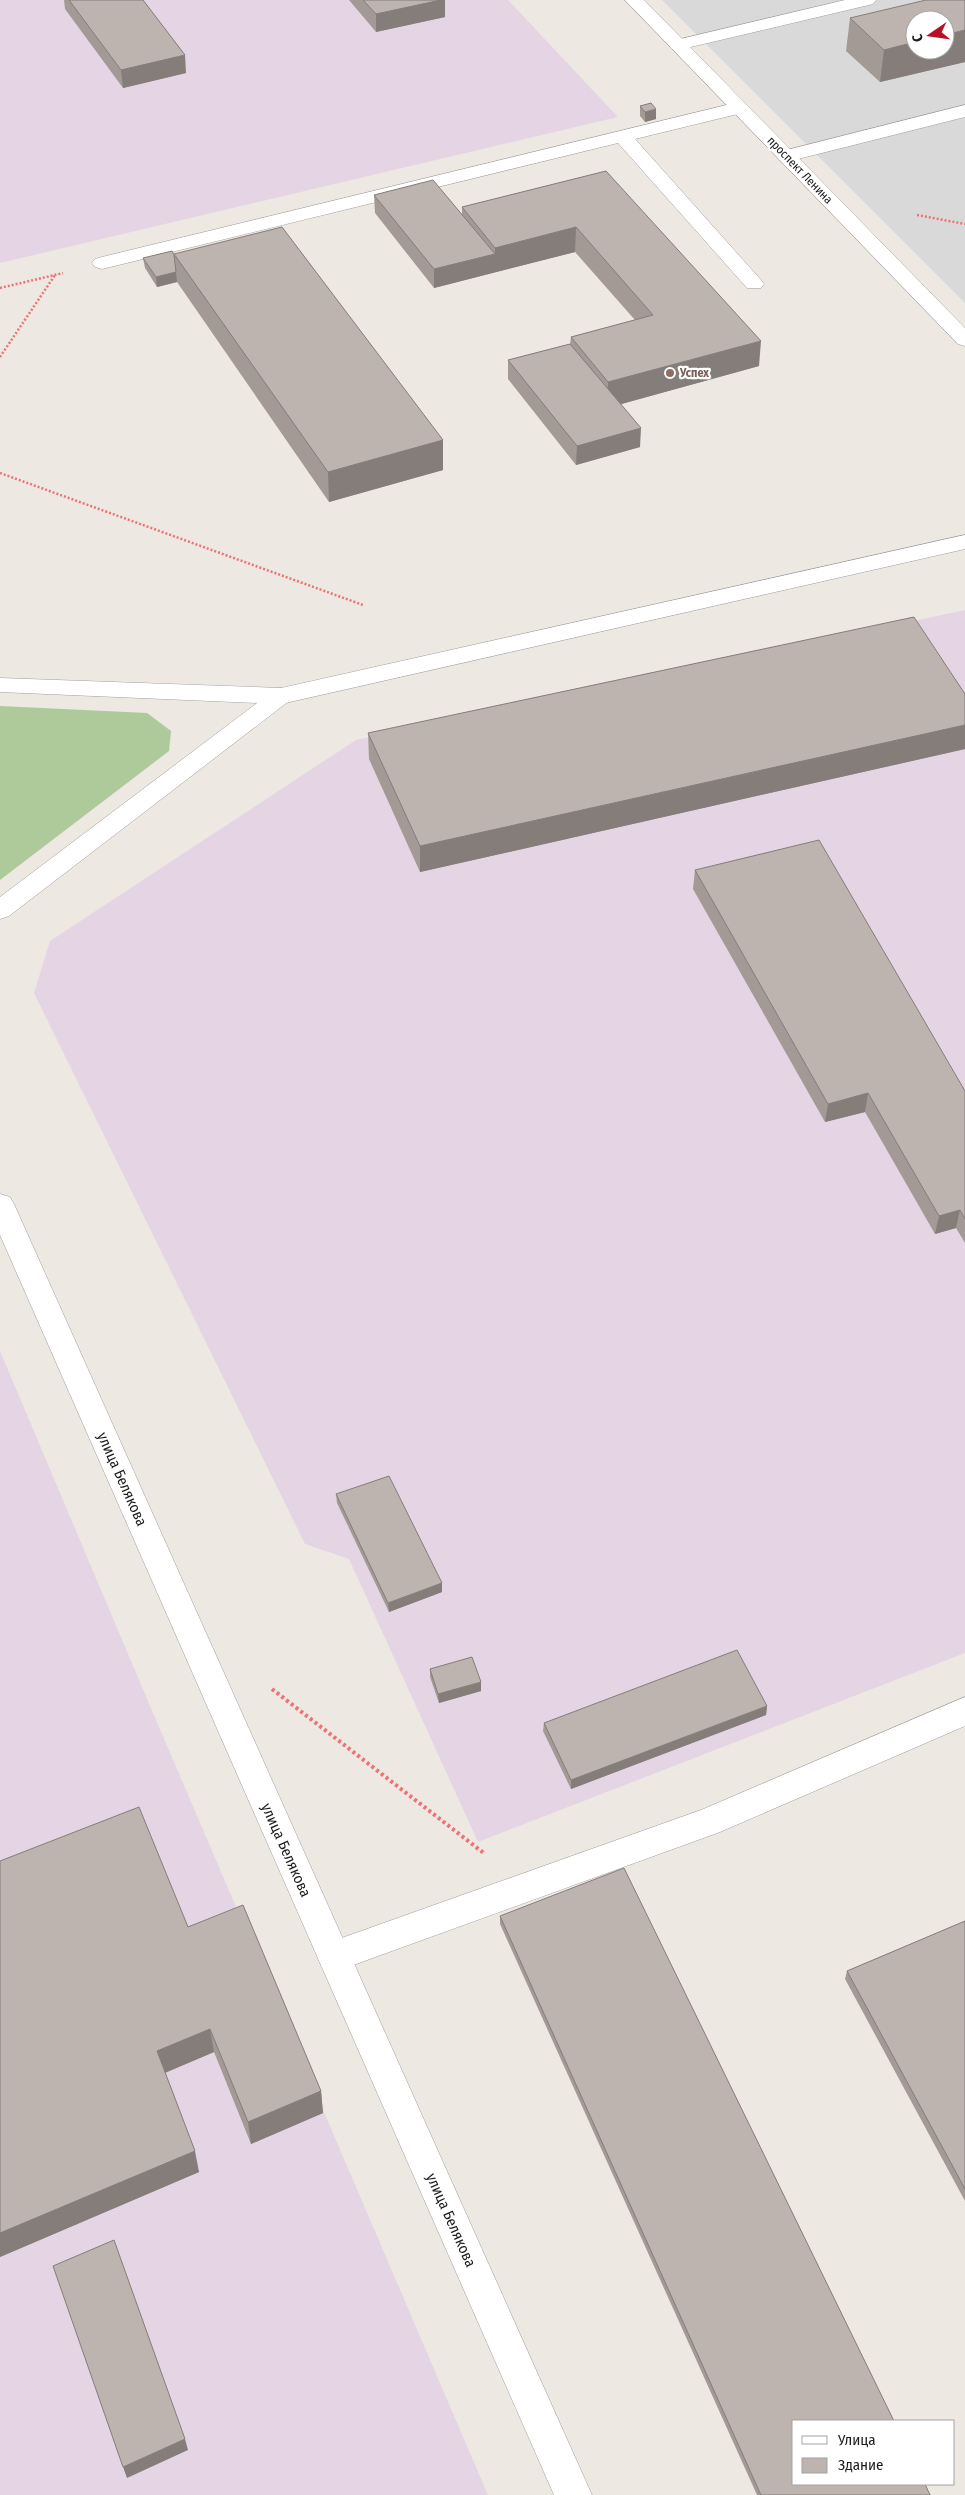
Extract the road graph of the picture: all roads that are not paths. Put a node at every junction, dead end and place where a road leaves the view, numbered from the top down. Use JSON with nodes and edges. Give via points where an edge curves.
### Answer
{"nodes":[{"id":1,"x":634,"y":0,"type":"edge"},
{"id":2,"x":867,"y":0,"type":"edge"},
{"id":3,"x":678,"y":45,"type":"junction"},
{"id":4,"x":739,"y":108,"type":"junction"},
{"id":5,"x":965,"y":111,"type":"edge"},
{"id":6,"x":622,"y":136,"type":"junction"},
{"id":7,"x":786,"y":156,"type":"junction"},
{"id":8,"x":102,"y":263,"type":"dead end"},
{"id":9,"x":754,"y":284,"type":"dead end"},
{"id":10,"x":965,"y":340,"type":"edge"},
{"id":11,"x":965,"y":542,"type":"edge"},
{"id":12,"x":0,"y":685,"type":"edge"},
{"id":13,"x":281,"y":696,"type":"junction"},
{"id":14,"x":0,"y":910,"type":"edge"},
{"id":15,"x":0,"y":1204,"type":"edge"},
{"id":16,"x":965,"y":1712,"type":"edge"},
{"id":17,"x":334,"y":1956,"type":"junction"},
{"id":18,"x":573,"y":2495,"type":"edge"}],
"edges":[{"from":1,"to":3,"type":"street","name":"проспект Ленина"},
{"from":2,"to":3,"type":"street"},
{"from":3,"to":4,"type":"street","name":"проспект Ленина"},
{"from":4,"to":6,"type":"street"},
{"from":4,"to":7,"type":"street","name":"проспект Ленина"},
{"from":5,"to":7,"type":"street"},
{"from":6,"to":8,"type":"street"},
{"from":6,"to":9,"type":"street"},
{"from":7,"to":10,"type":"street","name":"проспект Ленина"},
{"from":11,"to":13,"type":"street"},
{"from":12,"to":13,"type":"street"},
{"from":13,"to":14,"type":"street"},
{"from":15,"to":17,"type":"street","name":"улица Белякова"},
{"from":16,"to":17,"type":"street","via":[[709,1822]]},
{"from":17,"to":18,"type":"street","name":"улица Белякова"}]}
